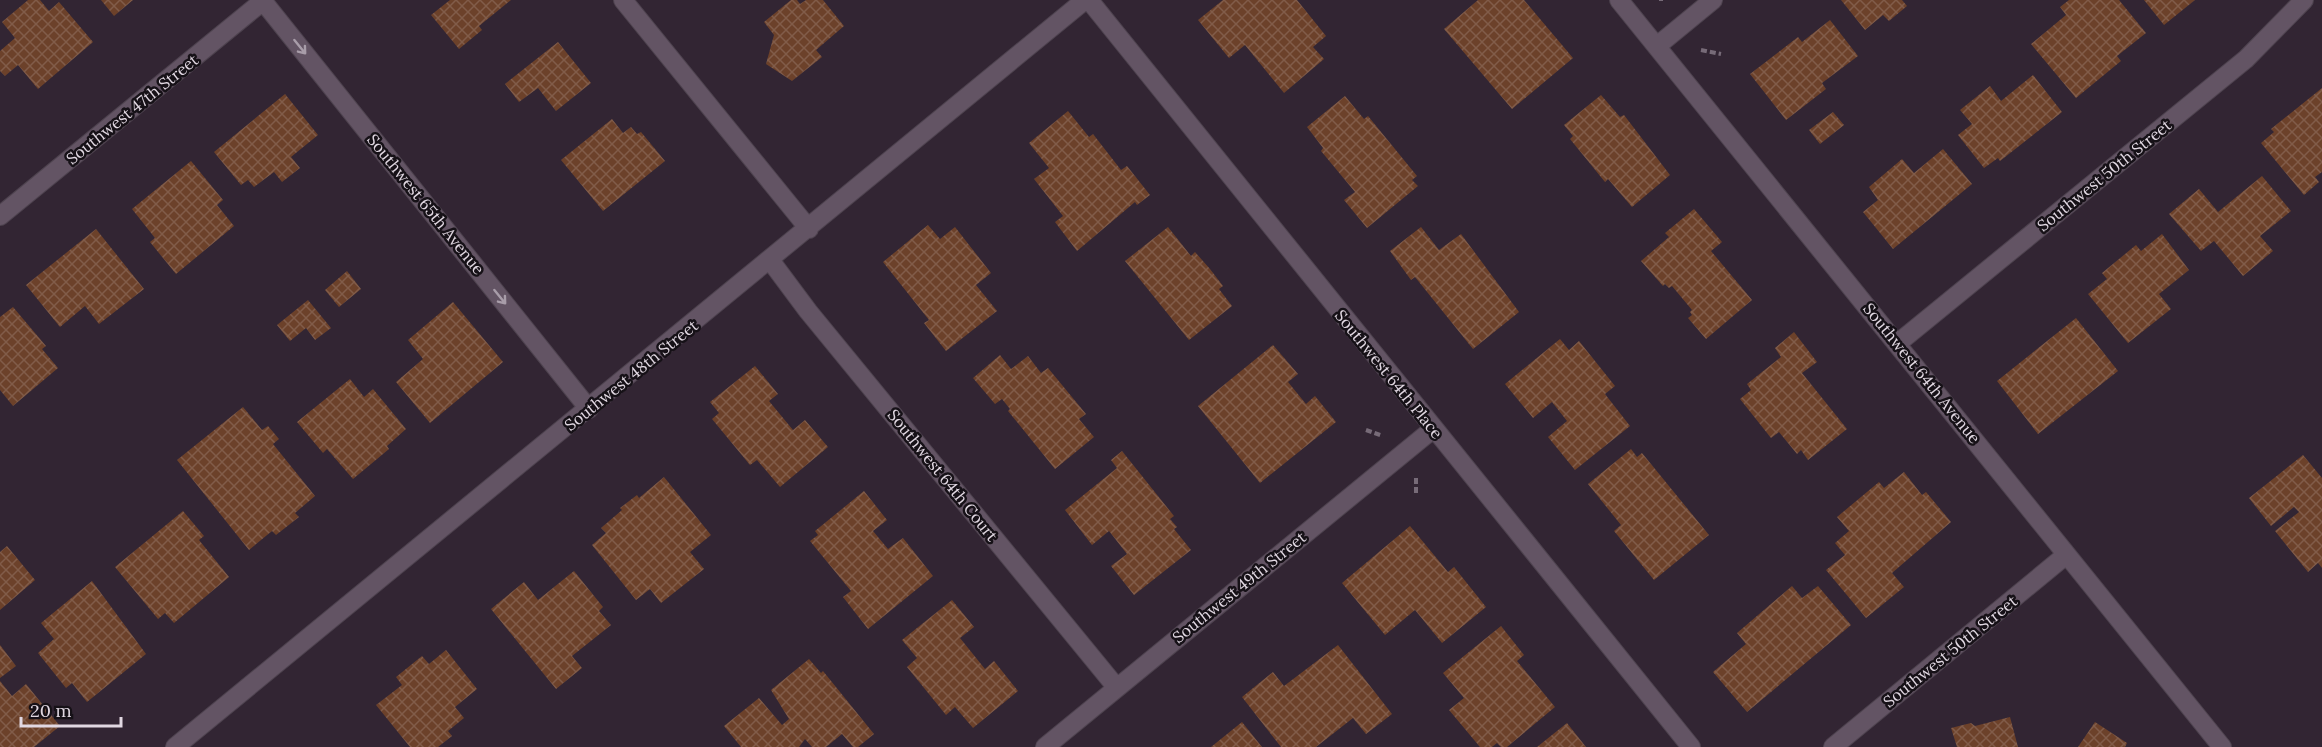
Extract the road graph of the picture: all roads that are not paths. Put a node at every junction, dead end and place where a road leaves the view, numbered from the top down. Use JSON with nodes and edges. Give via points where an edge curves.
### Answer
{"nodes":[{"id":1,"x":623,"y":0,"type":"edge"},
{"id":2,"x":1087,"y":0,"type":"edge"},
{"id":3,"x":1619,"y":0,"type":"edge"},
{"id":4,"x":1713,"y":0,"type":"edge"},
{"id":5,"x":2304,"y":0,"type":"edge"},
{"id":6,"x":263,"y":1,"type":"edge"},
{"id":7,"x":1657,"y":46,"type":"junction"},
{"id":8,"x":0,"y":216,"type":"edge"},
{"id":9,"x":808,"y":229,"type":"junction"},
{"id":10,"x":770,"y":260,"type":"junction"},
{"id":11,"x":1898,"y":343,"type":"junction"},
{"id":12,"x":589,"y":410,"type":"junction"},
{"id":13,"x":1433,"y":429,"type":"junction"},
{"id":14,"x":2066,"y":555,"type":"junction"},
{"id":15,"x":1117,"y":688,"type":"junction"},
{"id":16,"x":175,"y":747,"type":"edge"},
{"id":17,"x":1045,"y":747,"type":"edge"},
{"id":18,"x":1691,"y":747,"type":"edge"},
{"id":19,"x":1833,"y":747,"type":"edge"},
{"id":20,"x":2222,"y":747,"type":"edge"}],
"edges":[{"from":1,"to":9,"type":"street"},
{"from":2,"to":9,"type":"street","name":"Southwest 48th Street"},
{"from":2,"to":13,"type":"street","name":"Southwest 64th Place"},
{"from":3,"to":7,"type":"street","name":"Southwest 64th Avenue"},
{"from":4,"to":7,"type":"street"},
{"from":5,"to":11,"type":"street","name":"Southwest 50th Street","via":[[2246,59]]},
{"from":6,"to":8,"type":"street","name":"Southwest 47th Street"},
{"from":6,"to":12,"type":"street","name":"Southwest 65th Avenue","one_way":true},
{"from":7,"to":11,"type":"street","name":"Southwest 64th Avenue"},
{"from":9,"to":10,"type":"street","name":"Southwest 48th Street"},
{"from":10,"to":12,"type":"street","name":"Southwest 48th Street"},
{"from":10,"to":15,"type":"street","name":"Southwest 64th Court"},
{"from":11,"to":14,"type":"street","name":"Southwest 64th Avenue"},
{"from":12,"to":16,"type":"street","name":"Southwest 48th Street"},
{"from":13,"to":15,"type":"street","name":"Southwest 49th Street"},
{"from":13,"to":18,"type":"street","name":"Southwest 64th Place"},
{"from":14,"to":19,"type":"street","name":"Southwest 50th Street"},
{"from":14,"to":20,"type":"street","name":"Southwest 64th Avenue"},
{"from":15,"to":17,"type":"street","name":"Southwest 49th Street"}]}
